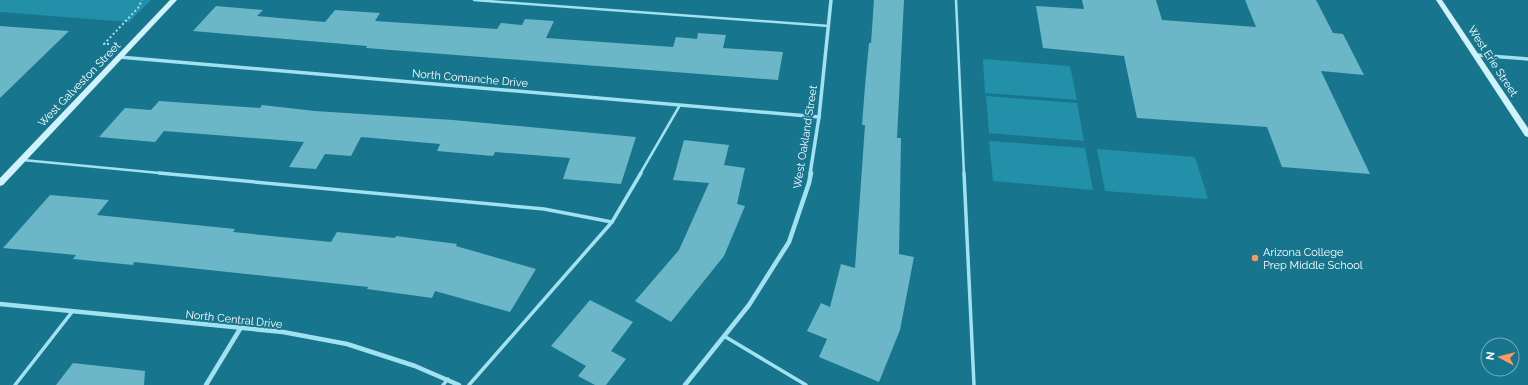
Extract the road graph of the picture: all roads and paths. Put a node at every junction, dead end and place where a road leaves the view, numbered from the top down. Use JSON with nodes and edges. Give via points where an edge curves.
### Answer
{"nodes":[{"id":1,"x":174,"y":0,"type":"edge"},
{"id":2,"x":474,"y":0,"type":"edge"},
{"id":3,"x":831,"y":0,"type":"edge"},
{"id":4,"x":956,"y":0,"type":"edge"},
{"id":5,"x":1439,"y":0,"type":"edge"},
{"id":6,"x":829,"y":26,"type":"junction"},
{"id":7,"x":1476,"y":55,"type":"junction"},
{"id":8,"x":119,"y":57,"type":"junction"},
{"id":9,"x":1528,"y":59,"type":"edge"},
{"id":10,"x":680,"y":105,"type":"junction"},
{"id":11,"x":819,"y":116,"type":"junction"},
{"id":12,"x":1528,"y":134,"type":"edge"},
{"id":13,"x":22,"y":160,"type":"junction"},
{"id":14,"x":0,"y":183,"type":"edge"},
{"id":15,"x":612,"y":222,"type":"junction"},
{"id":16,"x":0,"y":304,"type":"edge"},
{"id":17,"x":72,"y":312,"type":"junction"},
{"id":18,"x":240,"y":329,"type":"junction"},
{"id":19,"x":724,"y":336,"type":"junction"},
{"id":20,"x":448,"y":379,"type":"junction"},
{"id":21,"x":16,"y":385,"type":"edge"},
{"id":22,"x":206,"y":385,"type":"edge"},
{"id":23,"x":443,"y":385,"type":"edge"},
{"id":24,"x":459,"y":385,"type":"edge"},
{"id":25,"x":469,"y":385,"type":"edge"},
{"id":26,"x":685,"y":385,"type":"edge"},
{"id":27,"x":806,"y":385,"type":"edge"},
{"id":28,"x":974,"y":385,"type":"edge"}],
"edges":[{"from":1,"to":8,"type":"street","name":"West Galveston Street"},
{"from":2,"to":6,"type":"lane"},
{"from":3,"to":6,"type":"street","name":"West Oakland Street"},
{"from":4,"to":28,"type":"lane"},
{"from":5,"to":7,"type":"street","name":"West Erie Street"},
{"from":6,"to":11,"type":"street","name":"West Oakland Street"},
{"from":7,"to":9,"type":"street"},
{"from":7,"to":12,"type":"street","name":"West Erie Street"},
{"from":8,"to":10,"type":"street","name":"North Comanche Drive"},
{"from":8,"to":13,"type":"street","name":"West Galveston Street"},
{"from":10,"to":11,"type":"street","name":"North Comanche Drive"},
{"from":10,"to":15,"type":"lane"},
{"from":11,"to":19,"type":"street","name":"West Oakland Street","via":[[809,183],[789,242],[749,305]]},
{"from":13,"to":14,"type":"street","name":"West Galveston Street"},
{"from":13,"to":15,"type":"lane","via":[[544,209]]},
{"from":15,"to":25,"type":"lane"},
{"from":16,"to":17,"type":"street","name":"North Central Drive"},
{"from":17,"to":18,"type":"street","name":"North Central Drive"},
{"from":17,"to":21,"type":"lane"},
{"from":18,"to":20,"type":"street","name":"North Central Drive","via":[[283,332],[346,344]]},
{"from":18,"to":22,"type":"street"},
{"from":19,"to":26,"type":"street","name":"West Oakland Street"},
{"from":19,"to":27,"type":"lane"},
{"from":20,"to":23,"type":"lane"},
{"from":20,"to":24,"type":"street","name":"North Central Drive"}]}
